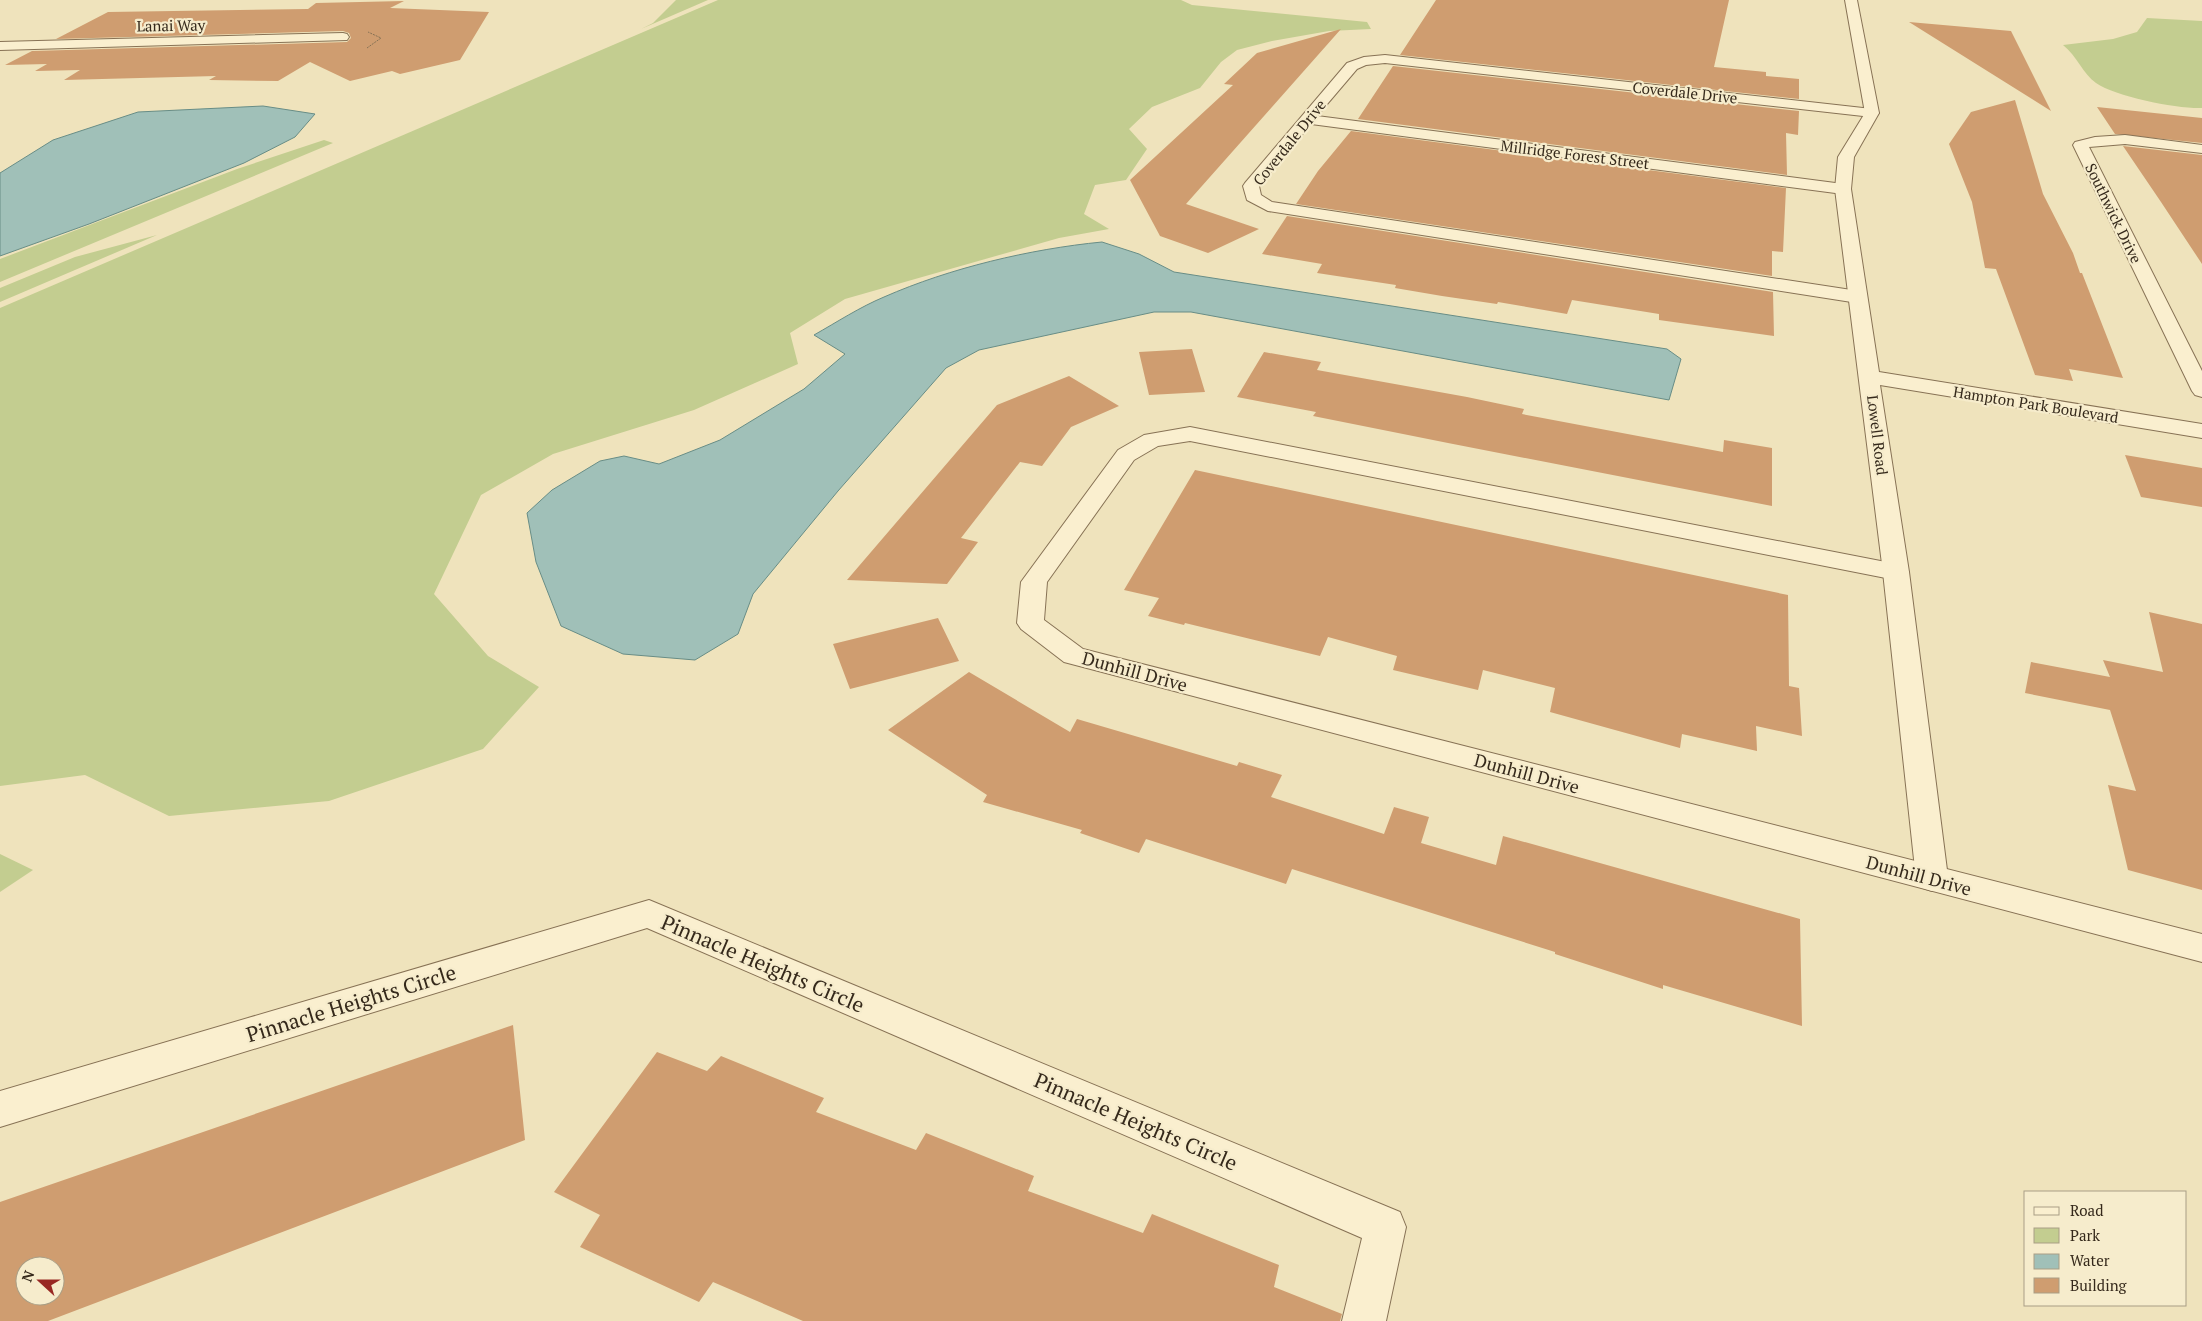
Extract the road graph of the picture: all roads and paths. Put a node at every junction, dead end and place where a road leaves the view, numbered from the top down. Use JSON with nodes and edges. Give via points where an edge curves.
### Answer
{"nodes":[{"id":1,"x":1851,"y":0,"type":"edge"},
{"id":2,"x":343,"y":37,"type":"dead end"},
{"id":3,"x":0,"y":46,"type":"edge"},
{"id":4,"x":1872,"y":113,"type":"junction"},
{"id":5,"x":1306,"y":120,"type":"junction"},
{"id":6,"x":2202,"y":148,"type":"edge"},
{"id":7,"x":1843,"y":189,"type":"junction"},
{"id":8,"x":1858,"y":296,"type":"junction"},
{"id":9,"x":1870,"y":377,"type":"junction"},
{"id":10,"x":2202,"y":391,"type":"edge"},
{"id":11,"x":2202,"y":431,"type":"edge"},
{"id":12,"x":1896,"y":572,"type":"junction"},
{"id":13,"x":1932,"y":878,"type":"junction"},
{"id":14,"x":2202,"y":948,"type":"edge"},
{"id":15,"x":0,"y":1109,"type":"edge"},
{"id":16,"x":1364,"y":1321,"type":"edge"}],
"edges":[{"from":1,"to":4,"type":"street"},
{"from":2,"to":3,"type":"street","name":"Lanai Way"},
{"from":4,"to":5,"type":"street","name":"Coverdale Drive","via":[[1386,59],[1352,66]]},
{"from":4,"to":7,"type":"street","name":"Lowell Road","via":[[1846,158]]},
{"from":5,"to":7,"type":"street","name":"Millridge Forest Street"},
{"from":5,"to":8,"type":"street","name":"Coverdale Drive","via":[[1251,186],[1253,197],[1268,206]]},
{"from":6,"to":10,"type":"street","name":"Southwick Drive","via":[[2124,140],[2095,140],[2080,145]]},
{"from":7,"to":8,"type":"street","name":"Lowell Road"},
{"from":8,"to":9,"type":"street","name":"Lowell Road"},
{"from":9,"to":11,"type":"street","name":"Hampton Park Boulevard"},
{"from":9,"to":12,"type":"street","name":"Lowell Road"},
{"from":12,"to":13,"type":"street","name":"Lowell Road"},
{"from":12,"to":13,"type":"street","name":"Dunhill Drive","via":[[1190,434],[1152,440],[1126,455],[1034,582],[1030,623],[1074,656]]},
{"from":13,"to":14,"type":"street","name":"Dunhill Drive"},
{"from":15,"to":16,"type":"street","name":"Pinnacle Heights Circle","via":[[649,914],[1385,1227]]}]}
